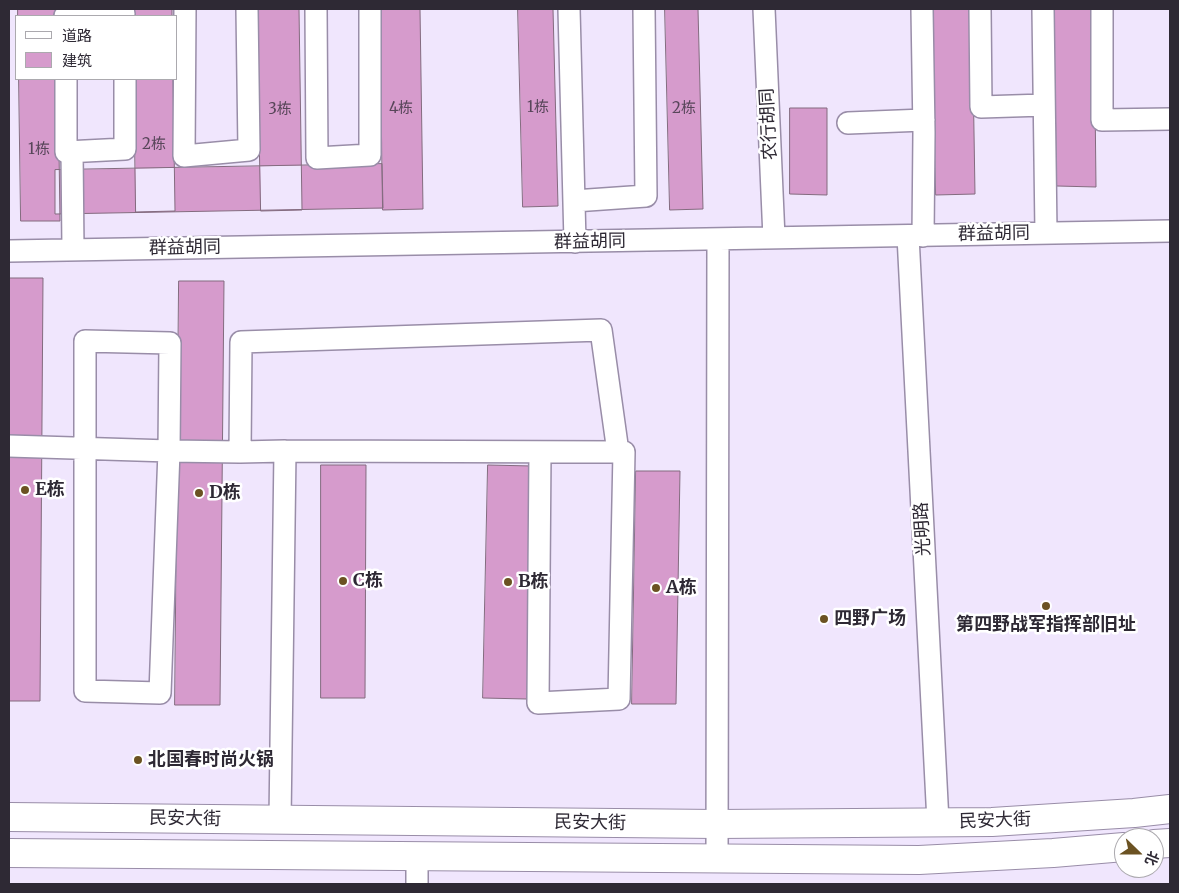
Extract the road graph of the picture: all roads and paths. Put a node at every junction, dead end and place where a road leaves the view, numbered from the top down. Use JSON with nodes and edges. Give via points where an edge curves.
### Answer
{"nodes":[{"id":1,"x":186,"y":9,"type":"edge"},
{"id":2,"x":247,"y":9,"type":"edge"},
{"id":3,"x":316,"y":9,"type":"edge"},
{"id":4,"x":370,"y":9,"type":"edge"},
{"id":5,"x":569,"y":9,"type":"edge"},
{"id":6,"x":644,"y":9,"type":"edge"},
{"id":7,"x":764,"y":9,"type":"edge"},
{"id":8,"x":922,"y":9,"type":"edge"},
{"id":9,"x":980,"y":9,"type":"edge"},
{"id":10,"x":1043,"y":9,"type":"edge"},
{"id":11,"x":1102,"y":9,"type":"edge"},
{"id":12,"x":124,"y":13,"type":"edge"},
{"id":13,"x":85,"y":15,"type":"edge"},
{"id":14,"x":66,"y":80,"type":"edge"},
{"id":15,"x":125,"y":80,"type":"edge"},
{"id":16,"x":1044,"y":105,"type":"junction"},
{"id":17,"x":1170,"y":119,"type":"edge"},
{"id":18,"x":924,"y":120,"type":"junction"},
{"id":19,"x":848,"y":122,"type":"dead end"},
{"id":20,"x":72,"y":151,"type":"junction"},
{"id":21,"x":574,"y":200,"type":"junction"},
{"id":22,"x":1170,"y":231,"type":"edge"},
{"id":23,"x":1046,"y":233,"type":"junction"},
{"id":24,"x":915,"y":236,"type":"junction"},
{"id":25,"x":774,"y":238,"type":"junction"},
{"id":26,"x":718,"y":240,"type":"junction"},
{"id":27,"x":575,"y":242,"type":"junction"},
{"id":28,"x":73,"y":250,"type":"junction"},
{"id":29,"x":9,"y":252,"type":"edge"},
{"id":30,"x":9,"y":446,"type":"edge"},
{"id":31,"x":85,"y":448,"type":"junction"},
{"id":32,"x":169,"y":451,"type":"junction"},
{"id":33,"x":285,"y":451,"type":"junction"},
{"id":34,"x":240,"y":452,"type":"junction"},
{"id":35,"x":540,"y":452,"type":"junction"},
{"id":36,"x":618,"y":452,"type":"junction"},
{"id":37,"x":1170,"y":809,"type":"edge"},
{"id":38,"x":9,"y":817,"type":"edge"},
{"id":39,"x":280,"y":820,"type":"junction"},
{"id":40,"x":938,"y":822,"type":"junction"},
{"id":41,"x":717,"y":824,"type":"junction"},
{"id":42,"x":1114,"y":848,"type":"edge"},
{"id":43,"x":9,"y":853,"type":"edge"},
{"id":44,"x":417,"y":856,"type":"junction"},
{"id":45,"x":717,"y":859,"type":"junction"},
{"id":46,"x":417,"y":884,"type":"edge"}],
"edges":[{"from":1,"to":2,"type":"street","via":[[184,156],[249,150]]},
{"from":3,"to":4,"type":"street","via":[[317,158],[370,155]]},
{"from":5,"to":21,"type":"street"},
{"from":6,"to":21,"type":"street","via":[[646,196]]},
{"from":7,"to":25,"type":"street","name":"农行胡同"},
{"from":8,"to":18,"type":"street","name":"光明路"},
{"from":9,"to":16,"type":"street","via":[[981,107]]},
{"from":10,"to":16,"type":"street"},
{"from":11,"to":17,"type":"street","via":[[1102,120]]},
{"from":12,"to":13,"type":"street"},
{"from":14,"to":20,"type":"street","via":[[66,152]]},
{"from":15,"to":20,"type":"street","via":[[125,149]]},
{"from":16,"to":23,"type":"street"},
{"from":18,"to":19,"type":"street"},
{"from":18,"to":24,"type":"street","name":"光明路"},
{"from":20,"to":28,"type":"street"},
{"from":21,"to":27,"type":"street"},
{"from":22,"to":23,"type":"street","name":"群益胡同"},
{"from":23,"to":24,"type":"street","name":"群益胡同"},
{"from":24,"to":25,"type":"street","name":"群益胡同"},
{"from":24,"to":40,"type":"street","name":"光明路"},
{"from":25,"to":26,"type":"street","name":"群益胡同"},
{"from":26,"to":27,"type":"street","name":"群益胡同"},
{"from":26,"to":41,"type":"street"},
{"from":27,"to":28,"type":"street","name":"群益胡同"},
{"from":28,"to":29,"type":"street","name":"群益胡同"},
{"from":30,"to":31,"type":"street"},
{"from":31,"to":32,"type":"street"},
{"from":31,"to":32,"type":"street","via":[[85,341],[170,343]]},
{"from":31,"to":32,"type":"street","via":[[85,691],[160,693]]},
{"from":32,"to":34,"type":"street"},
{"from":33,"to":34,"type":"street"},
{"from":33,"to":35,"type":"street"},
{"from":33,"to":39,"type":"street"},
{"from":34,"to":36,"type":"street","via":[[241,342],[601,330]]},
{"from":35,"to":36,"type":"street"},
{"from":35,"to":36,"type":"street","via":[[538,703],[619,699],[624,452]]},
{"from":37,"to":40,"type":"main road","name":"民安大街","via":[[1011,821]]},
{"from":38,"to":39,"type":"main road","name":"民安大街"},
{"from":39,"to":41,"type":"main road","name":"民安大街"},
{"from":40,"to":41,"type":"main road","name":"民安大街"},
{"from":41,"to":45,"type":"street"},
{"from":42,"to":45,"type":"main road","name":"民安大街","via":[[918,860]]},
{"from":43,"to":44,"type":"main road","name":"民安大街"},
{"from":44,"to":45,"type":"main road","name":"民安大街"},
{"from":44,"to":46,"type":"street"}]}
